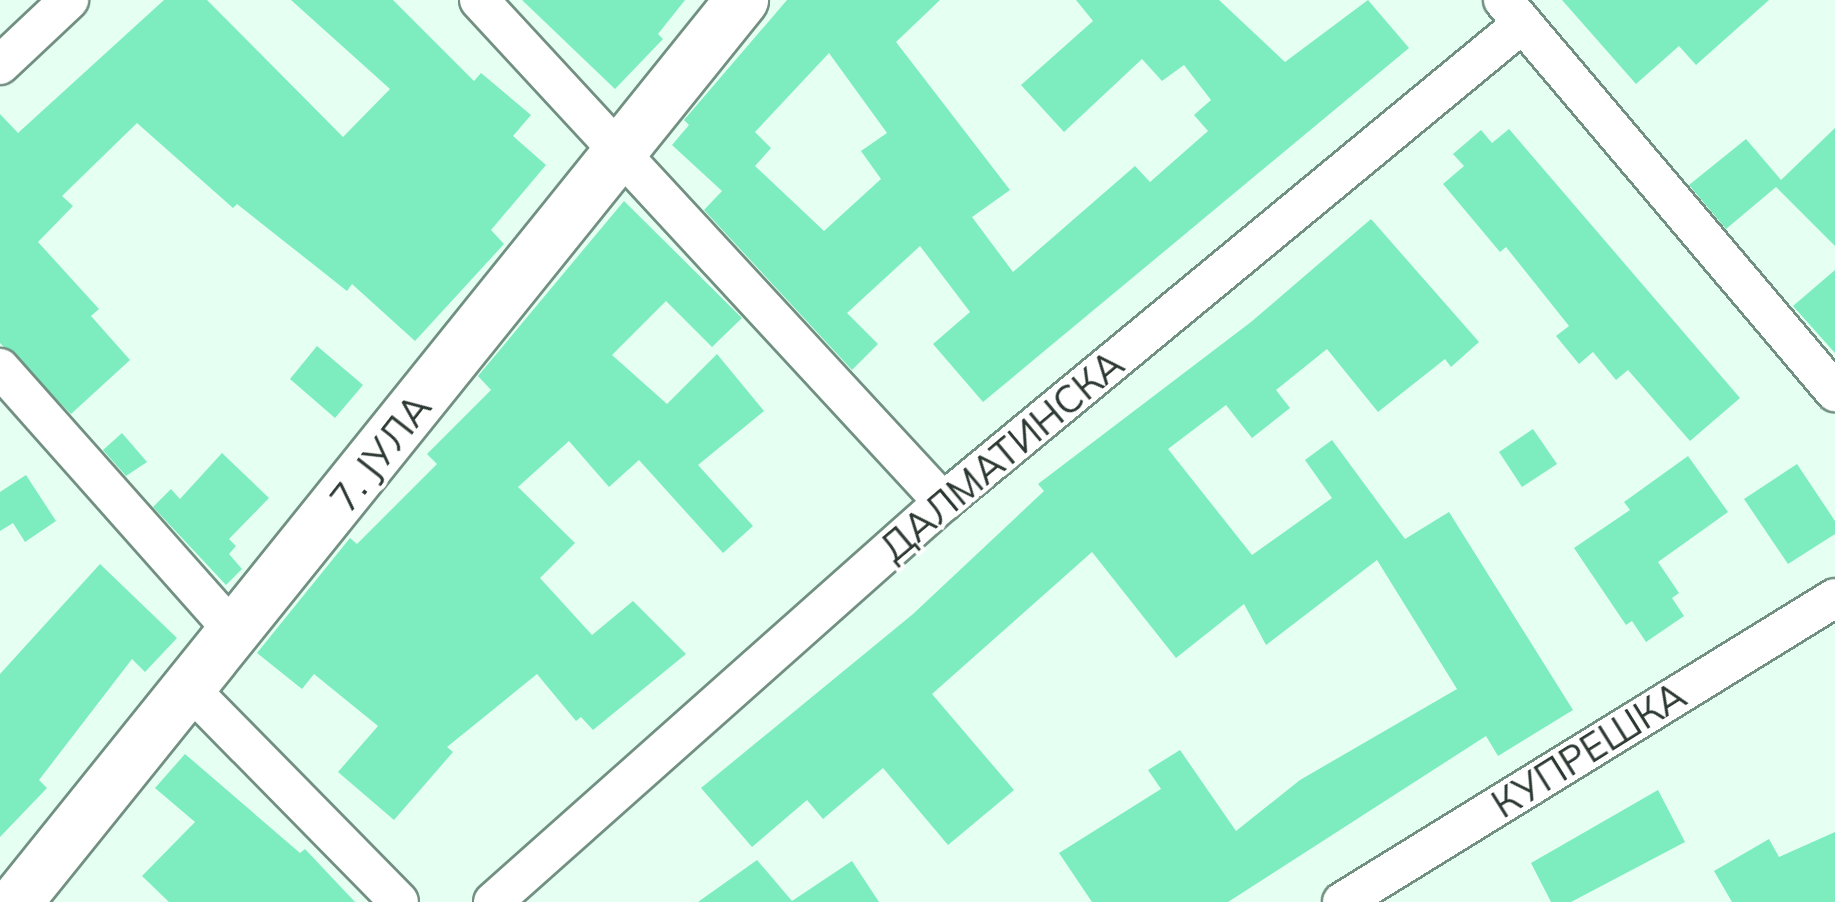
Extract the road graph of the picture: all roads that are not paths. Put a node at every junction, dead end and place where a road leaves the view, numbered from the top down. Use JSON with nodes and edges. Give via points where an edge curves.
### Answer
{"nodes":[{"id":1,"x":69,"y":0,"type":"edge"},
{"id":2,"x":479,"y":0,"type":"edge"},
{"id":3,"x":742,"y":0,"type":"edge"},
{"id":4,"x":1513,"y":11,"type":"edge"},
{"id":5,"x":0,"y":65,"type":"edge"},
{"id":6,"x":619,"y":148,"type":"junction"},
{"id":7,"x":0,"y":368,"type":"edge"},
{"id":8,"x":1835,"y":392,"type":"edge"},
{"id":9,"x":943,"y":502,"type":"junction"},
{"id":10,"x":1835,"y":598,"type":"edge"},
{"id":11,"x":235,"y":633,"type":"junction"},
{"id":12,"x":190,"y":689,"type":"junction"},
{"id":13,"x":16,"y":902,"type":"edge"},
{"id":14,"x":398,"y":902,"type":"edge"},
{"id":15,"x":493,"y":902,"type":"edge"},
{"id":16,"x":1342,"y":902,"type":"edge"}],
"edges":[{"from":1,"to":5,"type":"street"},
{"from":2,"to":6,"type":"street"},
{"from":3,"to":6,"type":"main road","name":"7. ЈУЛА"},
{"from":4,"to":8,"type":"street"},
{"from":4,"to":9,"type":"street","name":"ДАЛМАТИНСКА"},
{"from":6,"to":9,"type":"street"},
{"from":6,"to":11,"type":"main road","name":"7. ЈУЛА"},
{"from":7,"to":11,"type":"street"},
{"from":9,"to":15,"type":"street","name":"ДАЛМАТИНСКА"},
{"from":10,"to":16,"type":"street","name":"КУПРЕШКА"},
{"from":11,"to":12,"type":"main road","name":"7. ЈУЛА"},
{"from":12,"to":13,"type":"main road","name":"7. ЈУЛА"},
{"from":12,"to":14,"type":"street"}]}
